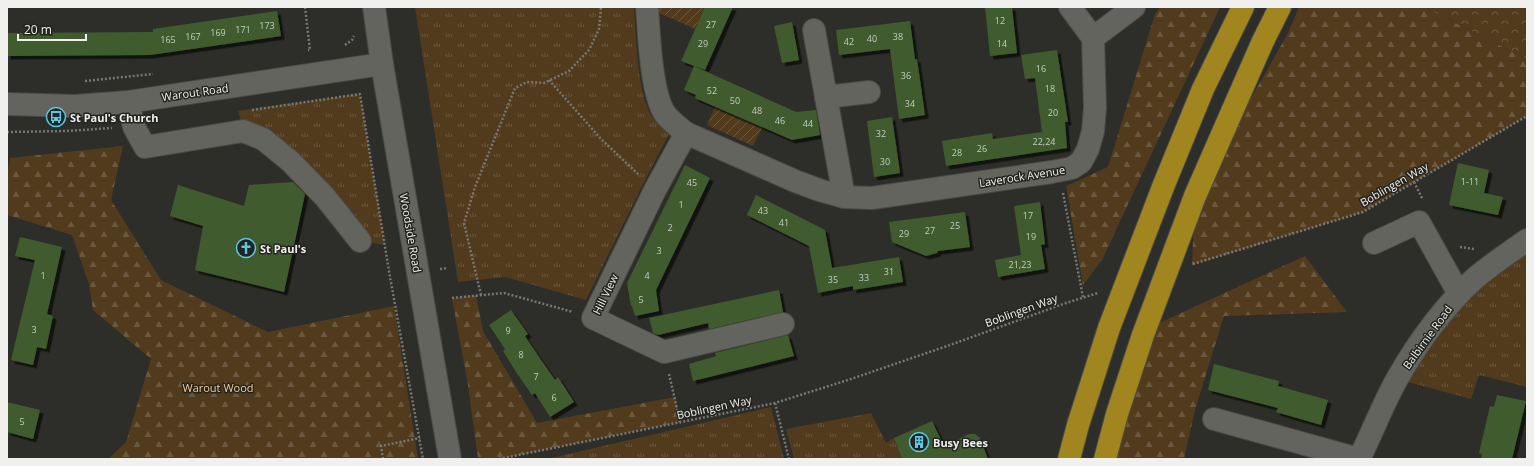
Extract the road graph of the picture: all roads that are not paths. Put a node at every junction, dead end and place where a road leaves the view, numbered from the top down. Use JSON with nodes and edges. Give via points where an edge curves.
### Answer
{"nodes":[{"id":1,"x":374,"y":7,"type":"edge"},
{"id":2,"x":647,"y":7,"type":"edge"},
{"id":3,"x":1070,"y":7,"type":"edge"},
{"id":4,"x":1134,"y":7,"type":"edge"},
{"id":5,"x":1243,"y":7,"type":"edge"},
{"id":6,"x":1280,"y":7,"type":"edge"},
{"id":7,"x":814,"y":30,"type":"dead end"},
{"id":8,"x":1093,"y":38,"type":"junction"},
{"id":9,"x":382,"y":64,"type":"junction"},
{"id":10,"x":870,"y":92,"type":"dead end"},
{"id":11,"x":826,"y":97,"type":"junction"},
{"id":12,"x":128,"y":102,"type":"junction"},
{"id":13,"x":7,"y":104,"type":"edge"},
{"id":14,"x":686,"y":133,"type":"junction"},
{"id":15,"x":844,"y":197,"type":"junction"},
{"id":16,"x":360,"y":241,"type":"dead end"},
{"id":17,"x":1374,"y":243,"type":"dead end"},
{"id":18,"x":1526,"y":244,"type":"edge"},
{"id":19,"x":1459,"y":294,"type":"junction"},
{"id":20,"x":783,"y":324,"type":"dead end"},
{"id":21,"x":1214,"y":419,"type":"dead end"},
{"id":22,"x":449,"y":455,"type":"edge"},
{"id":23,"x":1069,"y":459,"type":"edge"},
{"id":24,"x":1105,"y":459,"type":"edge"},
{"id":25,"x":1359,"y":459,"type":"edge"}],
"edges":[{"from":1,"to":9,"type":"street","name":"Woodside Road"},
{"from":2,"to":14,"type":"street","name":"Laverock Avenue","via":[[658,96],[664,112]]},
{"from":3,"to":8,"type":"street"},
{"from":4,"to":8,"type":"street"},
{"from":5,"to":23,"type":"highway","bridge":true,"via":[[1204,89],[1163,187],[1109,328]]},
{"from":6,"to":24,"type":"highway","bridge":true,"via":[[1195,196],[1143,336]]},
{"from":7,"to":11,"type":"street"},
{"from":8,"to":15,"type":"street","name":"Laverock Avenue","via":[[1093,131],[1081,162],[1072,168],[872,198]]},
{"from":9,"to":12,"type":"street","name":"Warout Road"},
{"from":9,"to":22,"type":"street","name":"Woodside Road"},
{"from":10,"to":11,"type":"street"},
{"from":11,"to":15,"type":"street"},
{"from":12,"to":13,"type":"street","name":"Warout Road","via":[[75,106]]},
{"from":12,"to":16,"type":"street","via":[[134,127],[145,147],[243,130],[263,139],[290,161],[325,197]]},
{"from":14,"to":15,"type":"street","name":"Laverock Avenue","via":[[795,181]]},
{"from":14,"to":20,"type":"street","name":"Hill View","via":[[655,190],[593,318],[664,352]]},
{"from":17,"to":19,"type":"street","via":[[1418,222]]},
{"from":18,"to":19,"type":"street","name":"Balbirnie Road","via":[[1498,260]]},
{"from":19,"to":25,"type":"street","name":"Balbirnie Road","via":[[1429,330],[1397,379]]},
{"from":21,"to":25,"type":"street","name":"Balbirnie Road"}]}
